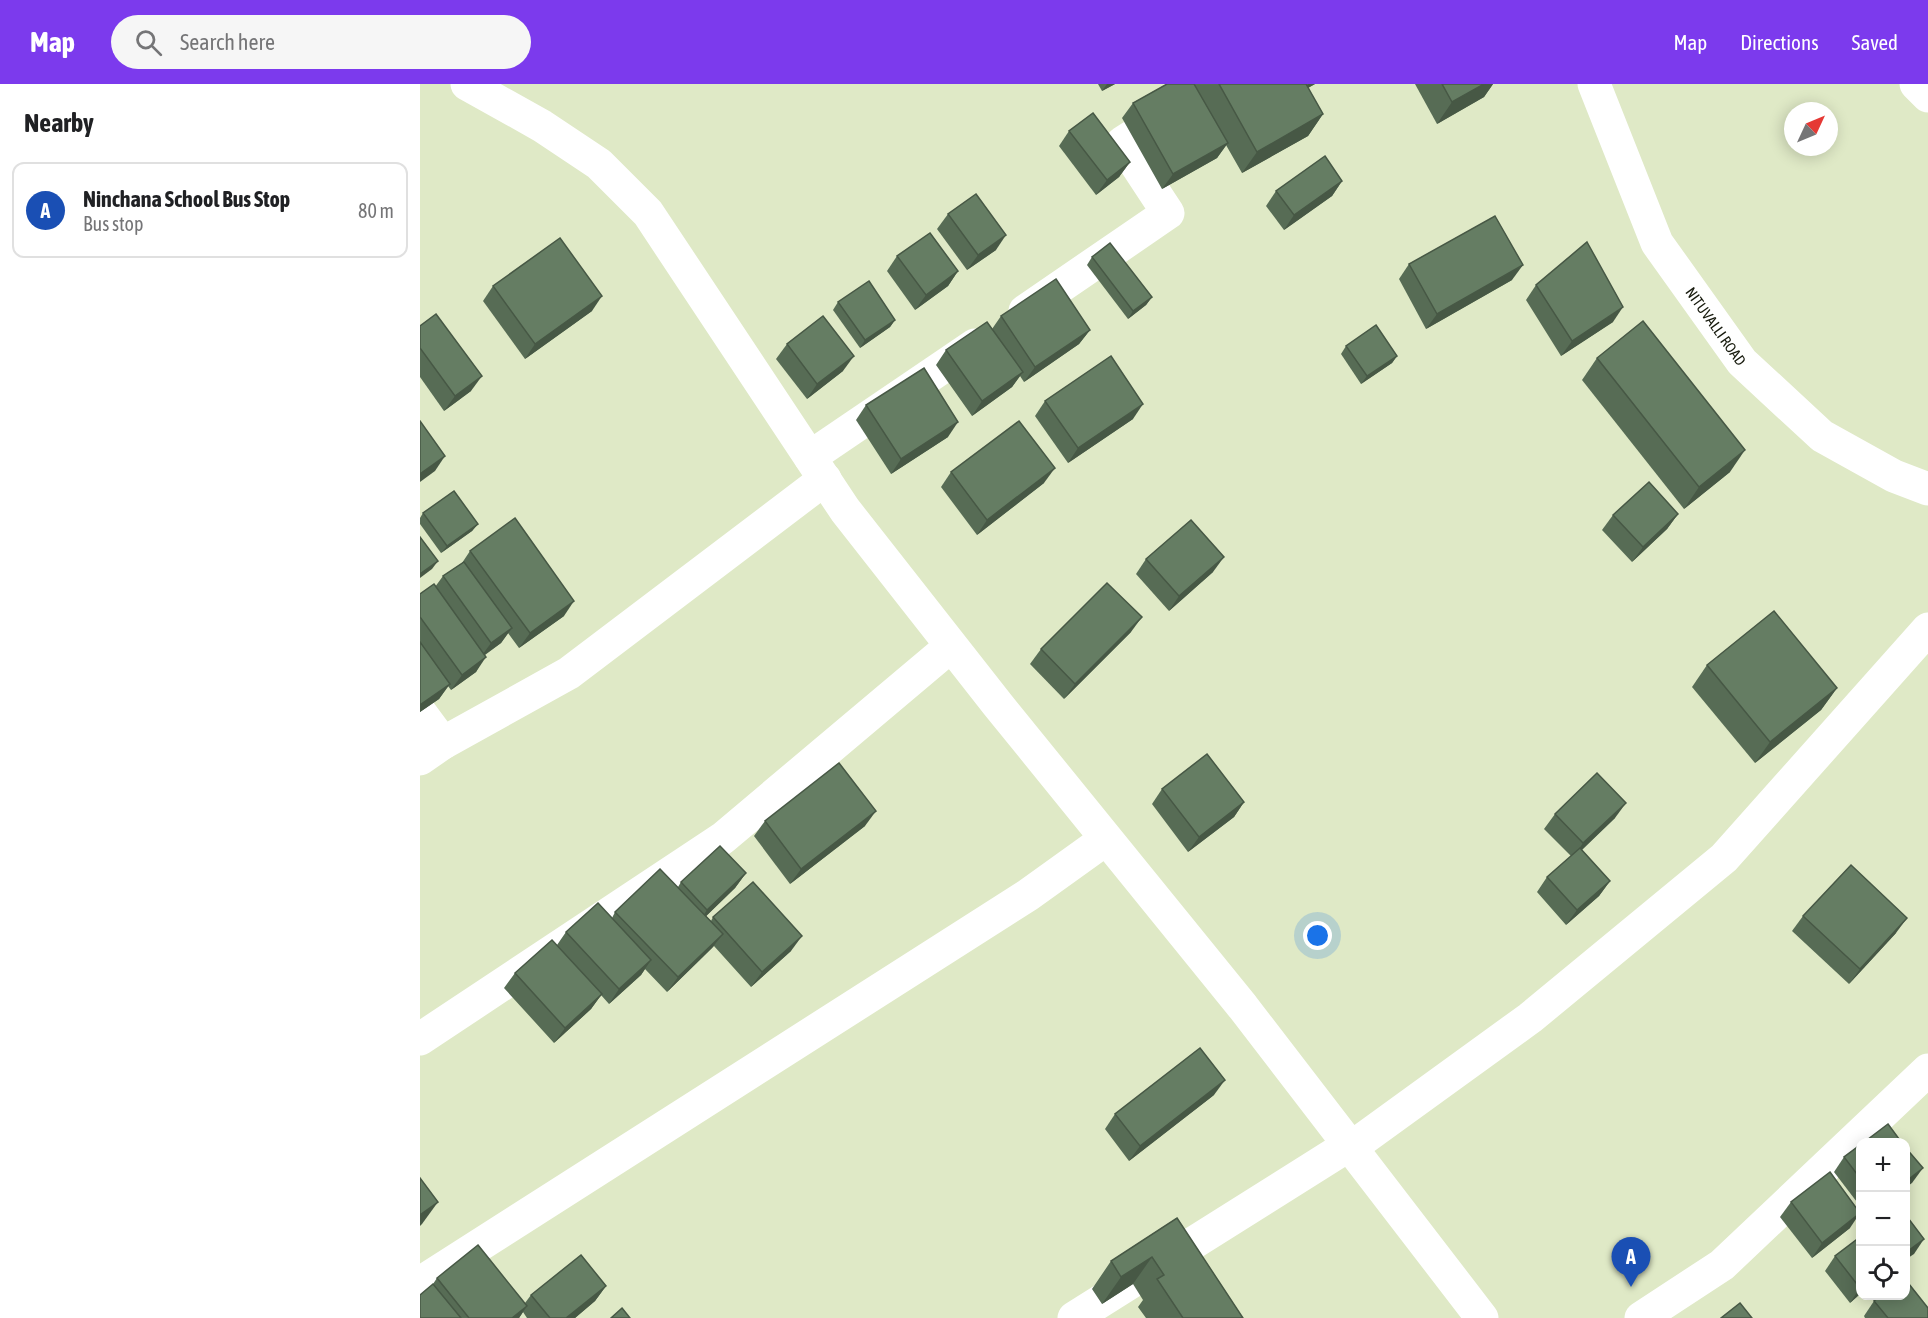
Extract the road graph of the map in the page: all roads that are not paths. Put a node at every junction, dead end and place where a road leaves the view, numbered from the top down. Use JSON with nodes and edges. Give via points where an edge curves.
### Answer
{"nodes":[{"id":1,"x":467,"y":84,"type":"edge"},
{"id":2,"x":1214,"y":84,"type":"edge"},
{"id":3,"x":1594,"y":84,"type":"edge"},
{"id":4,"x":1916,"y":84,"type":"edge"},
{"id":5,"x":1928,"y":96,"type":"edge"},
{"id":6,"x":818,"y":468,"type":"junction"},
{"id":7,"x":1928,"y":489,"type":"edge"},
{"id":8,"x":1928,"y":629,"type":"edge"},
{"id":9,"x":951,"y":646,"type":"junction"},
{"id":10,"x":420,"y":712,"type":"edge"},
{"id":11,"x":431,"y":751,"type":"edge"},
{"id":12,"x":1106,"y":838,"type":"junction"},
{"id":13,"x":420,"y":1039,"type":"edge"},
{"id":14,"x":1925,"y":1083,"type":"edge"},
{"id":15,"x":1349,"y":1145,"type":"junction"},
{"id":16,"x":420,"y":1283,"type":"edge"},
{"id":17,"x":1074,"y":1318,"type":"edge"},
{"id":18,"x":1482,"y":1318,"type":"edge"},
{"id":19,"x":1641,"y":1318,"type":"edge"}],
"edges":[{"from":1,"to":6,"type":"street","via":[[543,126],[599,164],[648,213]]},
{"from":2,"to":6,"type":"street","via":[[1122,143],[1168,213]]},
{"from":3,"to":7,"type":"street","name":"NITUVALLI ROAD","via":[[1657,243],[1742,362],[1822,436],[1894,476]]},
{"from":4,"to":5,"type":"street"},
{"from":6,"to":9,"type":"street","via":[[845,510]]},
{"from":6,"to":11,"type":"street","via":[[569,673]]},
{"from":8,"to":15,"type":"street","via":[[1724,858],[1530,1018],[1352,1147]]},
{"from":9,"to":12,"type":"street"},
{"from":9,"to":13,"type":"street","via":[[723,838]]},
{"from":10,"to":11,"type":"street"},
{"from":12,"to":15,"type":"street","via":[[1243,1006]]},
{"from":12,"to":16,"type":"street","via":[[1028,895]]},
{"from":14,"to":19,"type":"street","via":[[1722,1264]]},
{"from":15,"to":17,"type":"street"},
{"from":15,"to":18,"type":"street"}]}
